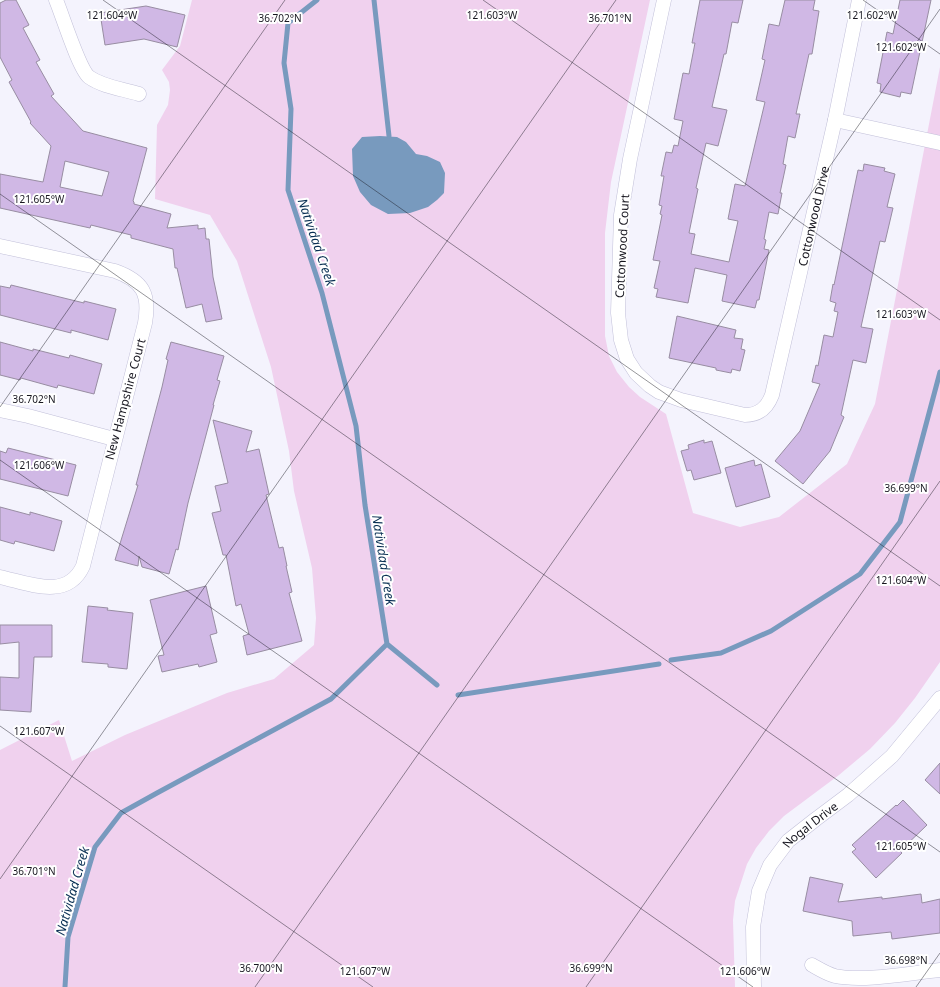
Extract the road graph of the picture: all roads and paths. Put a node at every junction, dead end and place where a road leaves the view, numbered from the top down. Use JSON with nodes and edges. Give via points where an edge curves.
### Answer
{"nodes":[{"id":1,"x":56,"y":0,"type":"edge"},
{"id":2,"x":664,"y":0,"type":"edge"},
{"id":3,"x":859,"y":0,"type":"edge"},
{"id":4,"x":139,"y":94,"type":"dead end"},
{"id":5,"x":835,"y":120,"type":"junction"},
{"id":6,"x":940,"y":143,"type":"edge"},
{"id":7,"x":0,"y":246,"type":"edge"},
{"id":8,"x":0,"y":410,"type":"edge"},
{"id":9,"x":745,"y":415,"type":"joint"},
{"id":10,"x":114,"y":439,"type":"junction"},
{"id":11,"x":0,"y":577,"type":"edge"},
{"id":12,"x":939,"y":703,"type":"edge"},
{"id":13,"x":812,"y":965,"type":"dead end"},
{"id":14,"x":940,"y":970,"type":"edge"},
{"id":15,"x":754,"y":987,"type":"edge"}],
"edges":[{"from":1,"to":4,"type":"street","via":[[88,76],[104,84]]},
{"from":2,"to":9,"type":"street","name":"Cottonwood Court","via":[[630,158],[621,215],[618,313],[621,340],[631,366],[642,379],[659,392],[681,400]]},
{"from":3,"to":5,"type":"street","name":"Cottonwood Drive"},
{"from":5,"to":6,"type":"street"},
{"from":5,"to":9,"type":"street","name":"Cottonwood Drive","via":[[772,395],[760,412]]},
{"from":7,"to":10,"type":"street","name":"New Hampshire Court","via":[[116,271],[129,276],[142,288],[147,304],[145,323]]},
{"from":8,"to":10,"type":"street"},
{"from":10,"to":11,"type":"street","name":"New Hampshire Court","via":[[83,566],[76,577],[64,585],[50,588]]},
{"from":12,"to":15,"type":"street","name":"Nogal Drive","via":[[892,756],[848,795],[788,841],[770,865],[759,891],[753,927]]},
{"from":13,"to":14,"type":"street","via":[[834,976],[858,978]]}]}
